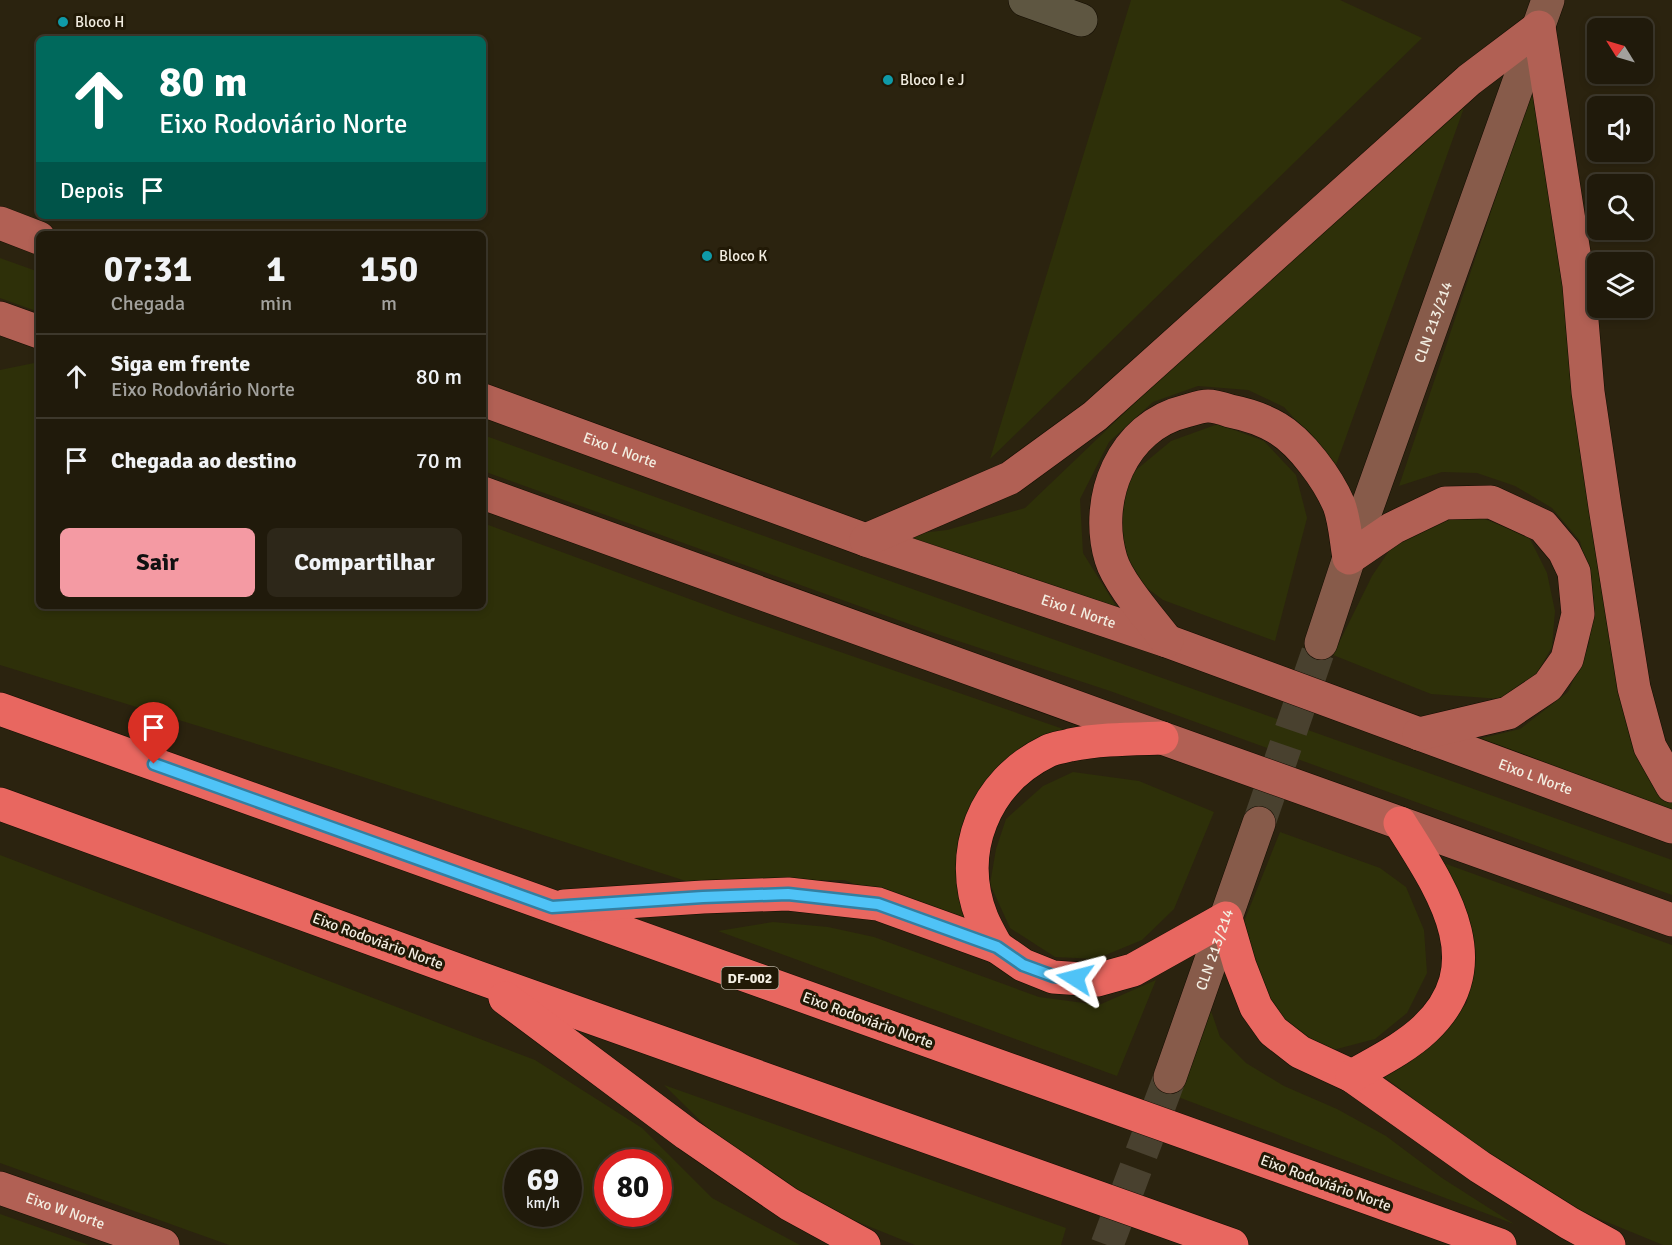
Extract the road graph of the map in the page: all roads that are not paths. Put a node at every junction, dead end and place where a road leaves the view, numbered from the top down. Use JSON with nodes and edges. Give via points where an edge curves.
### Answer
{"nodes":[{"id":1,"x":1025,"y":0,"type":"edge"},
{"id":2,"x":1544,"y":14,"type":"edge"},
{"id":3,"x":1081,"y":20,"type":"dead end"},
{"id":4,"x":0,"y":223,"type":"edge"},
{"id":5,"x":36,"y":237,"type":"edge"},
{"id":6,"x":0,"y":318,"type":"edge"},
{"id":7,"x":36,"y":331,"type":"edge"},
{"id":8,"x":486,"y":401,"type":"edge"},
{"id":9,"x":486,"y":493,"type":"edge"},
{"id":10,"x":866,"y":540,"type":"junction"},
{"id":11,"x":1349,"y":558,"type":"junction"},
{"id":12,"x":1167,"y":641,"type":"junction"},
{"id":13,"x":1321,"y":643,"type":"tunnel mouth"},
{"id":14,"x":0,"y":709,"type":"edge"},
{"id":15,"x":1419,"y":734,"type":"junction"},
{"id":16,"x":1162,"y":738,"type":"junction"},
{"id":17,"x":1672,"y":786,"type":"edge"},
{"id":18,"x":0,"y":804,"type":"edge"},
{"id":19,"x":1259,"y":823,"type":"tunnel mouth"},
{"id":20,"x":1400,"y":823,"type":"junction"},
{"id":21,"x":1672,"y":827,"type":"edge"},
{"id":22,"x":552,"y":907,"type":"junction"},
{"id":23,"x":1226,"y":918,"type":"junction"},
{"id":24,"x":1672,"y":920,"type":"edge"},
{"id":25,"x":997,"y":947,"type":"junction"},
{"id":26,"x":477,"y":977,"type":"junction"},
{"id":27,"x":1352,"y":1076,"type":"junction"},
{"id":28,"x":1170,"y":1077,"type":"tunnel mouth"},
{"id":29,"x":0,"y":1188,"type":"edge"},
{"id":30,"x":163,"y":1245,"type":"edge"},
{"id":31,"x":864,"y":1245,"type":"edge"},
{"id":32,"x":1232,"y":1245,"type":"edge"},
{"id":33,"x":1500,"y":1245,"type":"edge"},
{"id":34,"x":1609,"y":1245,"type":"edge"}],
"edges":[{"from":1,"to":3,"type":"street"},
{"from":2,"to":10,"type":"main road","via":[[1095,416],[1010,478]]},
{"from":2,"to":11,"type":"street","name":"CLN 213/214"},
{"from":2,"to":17,"type":"main road","via":[[1579,285],[1588,392],[1634,688],[1650,747]]},
{"from":4,"to":5,"type":"main road"},
{"from":6,"to":7,"type":"main road"},
{"from":8,"to":10,"type":"main road","name":"Eixo L Norte"},
{"from":9,"to":16,"type":"main road"},
{"from":10,"to":12,"type":"main road","name":"Eixo L Norte"},
{"from":11,"to":12,"type":"main road","via":[[1339,506],[1312,458],[1278,428],[1209,406],[1171,414],[1131,445],[1115,471],[1107,499],[1105,534],[1111,561]]},
{"from":11,"to":13,"type":"street","name":"CLN 213/214"},
{"from":11,"to":15,"type":"main road","via":[[1393,528],[1445,503],[1491,502],[1543,526],[1564,551],[1574,573],[1578,614],[1567,659],[1548,686],[1508,713]]},
{"from":12,"to":15,"type":"main road","name":"Eixo L Norte"},
{"from":14,"to":22,"type":"highway","name":"Eixo Rodoviário Norte","number":"DF-002"},
{"from":15,"to":21,"type":"main road","name":"Eixo L Norte"},
{"from":16,"to":20,"type":"main road"},
{"from":16,"to":25,"type":"highway","via":[[1093,741],[1049,750],[1012,775],[986,808],[974,847],[974,884],[982,917]]},
{"from":18,"to":26,"type":"highway","name":"Eixo Rodoviário Norte"},
{"from":19,"to":23,"type":"street","name":"CLN 213/214"},
{"from":20,"to":24,"type":"main road"},
{"from":20,"to":27,"type":"highway","via":[[1431,872],[1452,916],[1459,961],[1456,981],[1450,999],[1425,1029]]},
{"from":22,"to":25,"type":"highway","via":[[788,894],[878,904]]},
{"from":22,"to":33,"type":"highway","name":"Eixo Rodoviário Norte","number":"DF-002"},
{"from":23,"to":25,"type":"highway","via":[[1133,970],[1097,980],[1053,976],[1023,965]]},
{"from":23,"to":27,"type":"highway","via":[[1256,1007],[1273,1031],[1300,1052]]},
{"from":23,"to":28,"type":"street","name":"CLN 213/214"},
{"from":26,"to":31,"type":"highway","via":[[687,1134],[789,1204]]},
{"from":26,"to":32,"type":"highway","name":"Eixo Rodoviário Norte"},
{"from":27,"to":34,"type":"highway","via":[[1480,1167]]},
{"from":29,"to":30,"type":"main road","name":"Eixo W Norte"}]}
